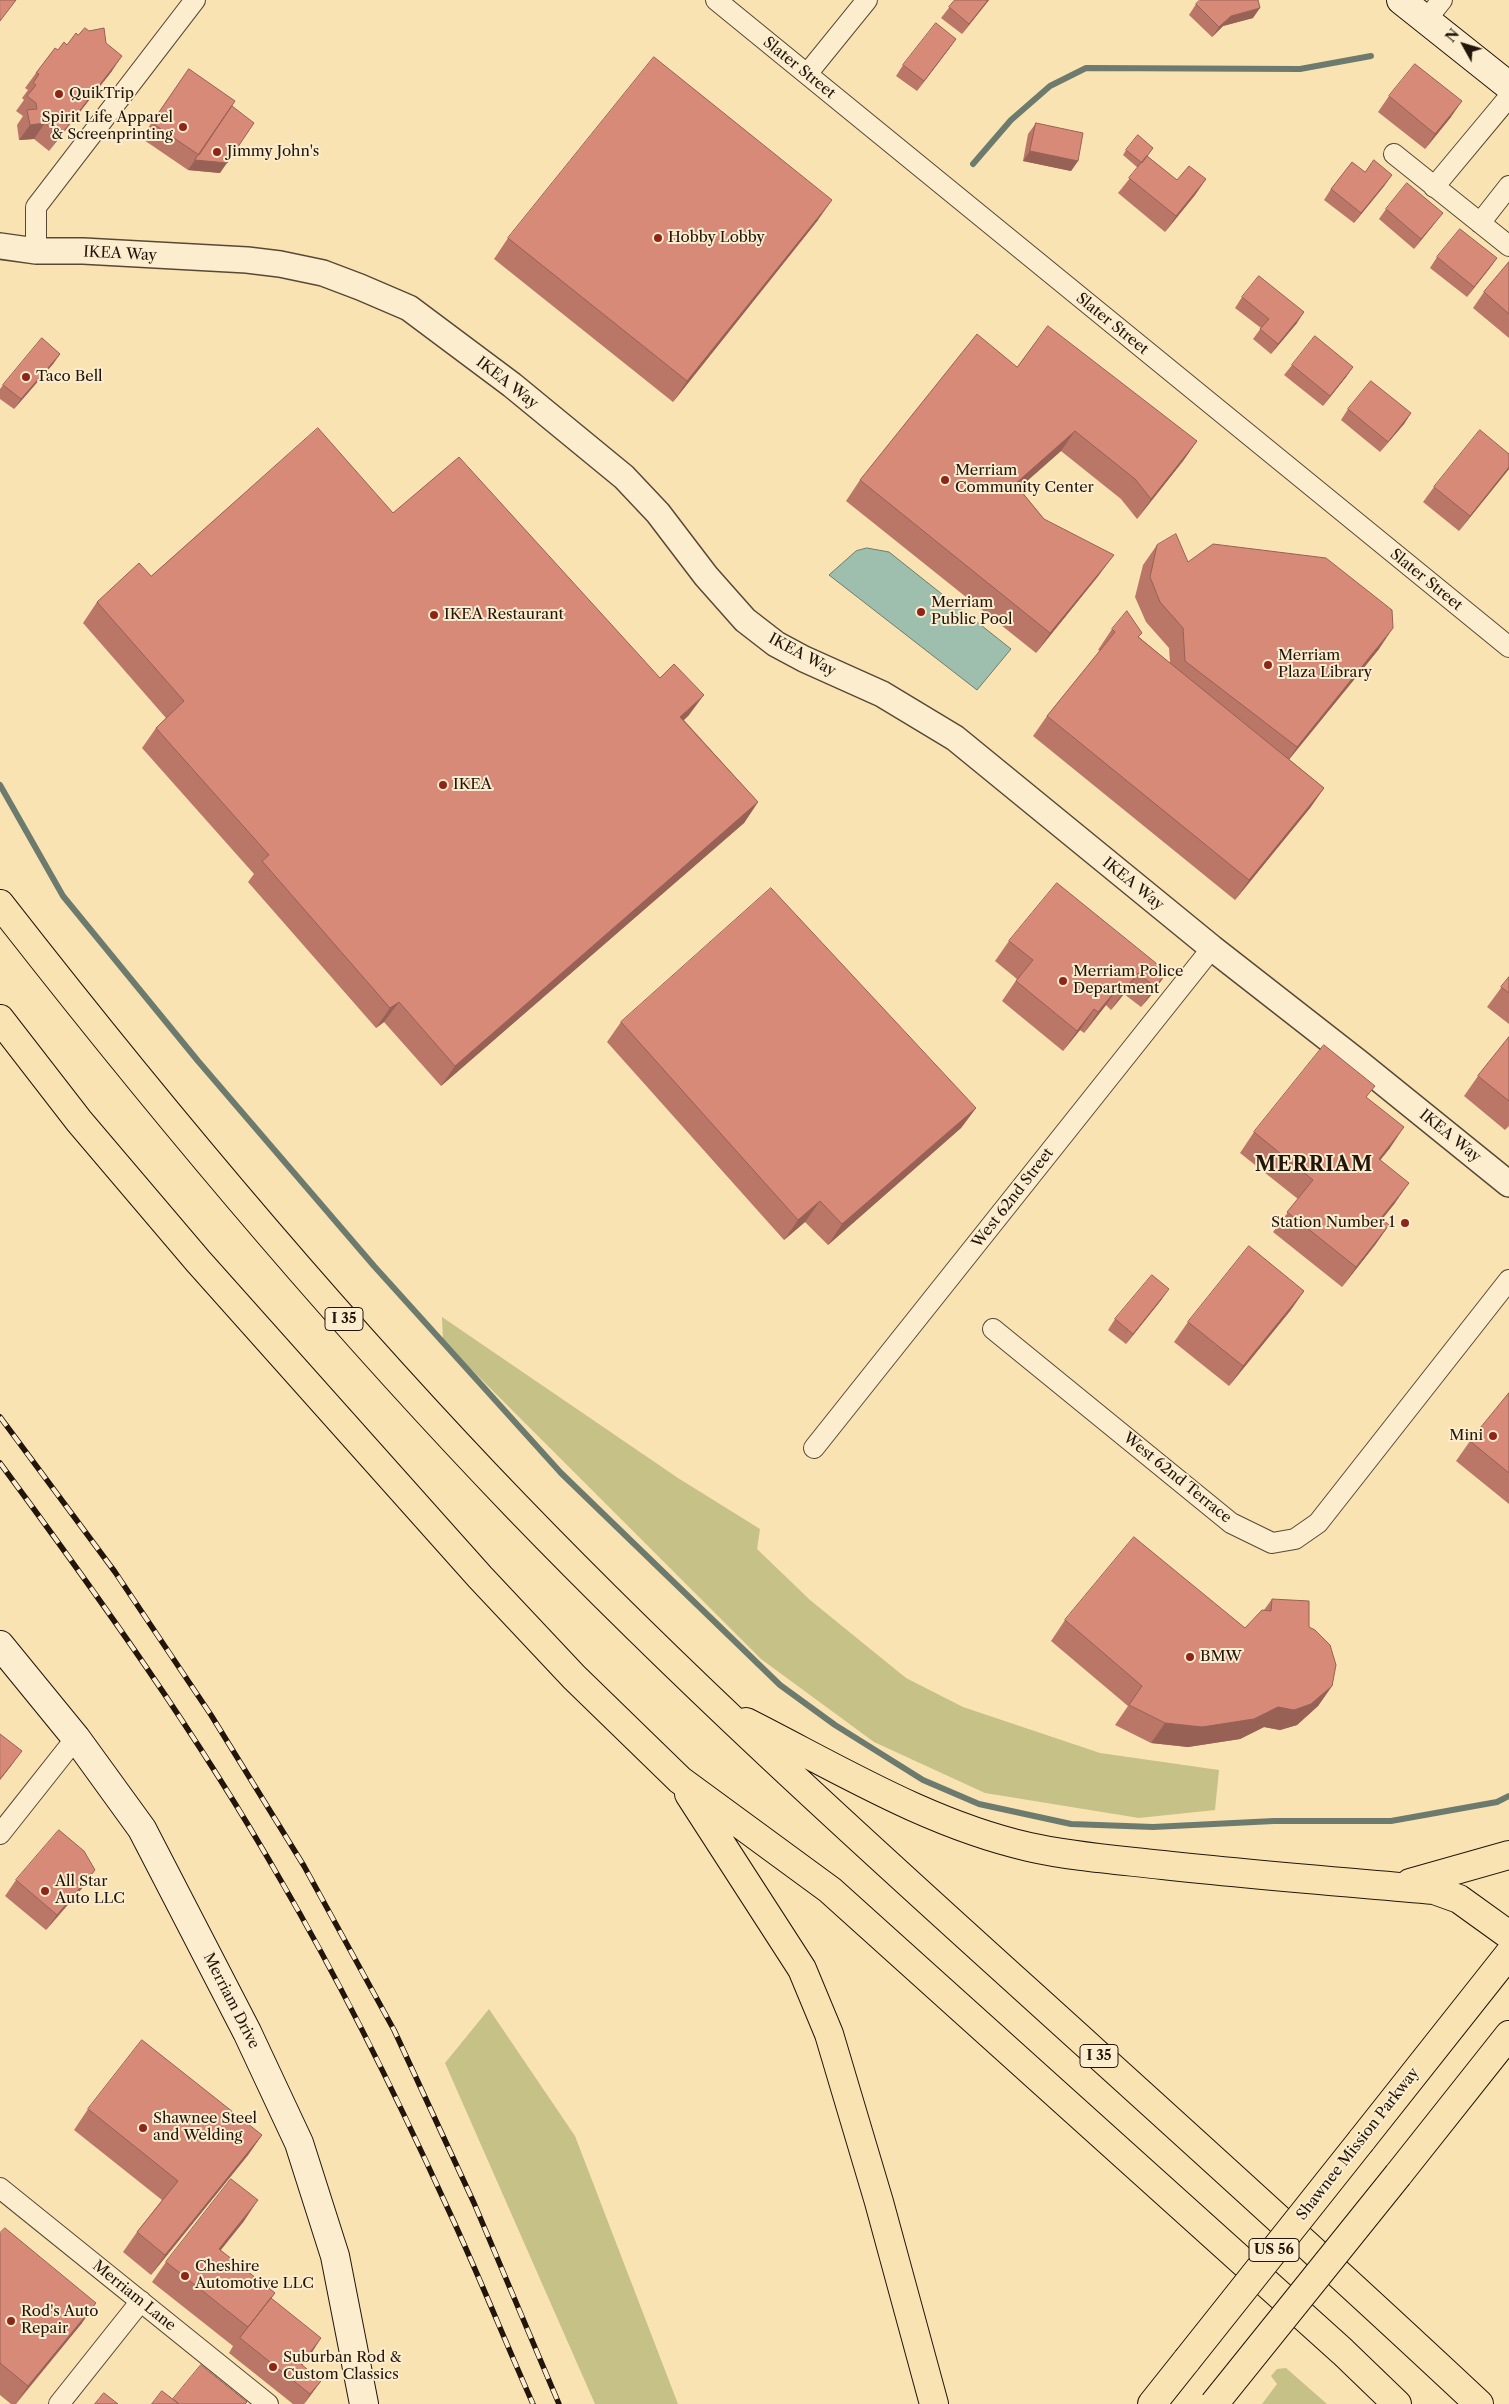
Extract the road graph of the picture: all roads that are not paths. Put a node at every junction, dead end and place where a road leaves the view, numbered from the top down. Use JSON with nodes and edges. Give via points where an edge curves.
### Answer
{"nodes":[{"id":1,"x":195,"y":0,"type":"edge"},
{"id":2,"x":716,"y":0,"type":"edge"},
{"id":3,"x":867,"y":0,"type":"edge"},
{"id":4,"x":1401,"y":0,"type":"edge"},
{"id":5,"x":1434,"y":10,"type":"edge"},
{"id":6,"x":806,"y":74,"type":"junction"},
{"id":7,"x":1509,"y":86,"type":"edge"},
{"id":8,"x":1509,"y":97,"type":"edge"},
{"id":9,"x":1394,"y":154,"type":"dead end"},
{"id":10,"x":1509,"y":186,"type":"edge"},
{"id":11,"x":1434,"y":187,"type":"junction"},
{"id":12,"x":1480,"y":223,"type":"junction"},
{"id":13,"x":0,"y":246,"type":"edge"},
{"id":14,"x":1509,"y":246,"type":"edge"},
{"id":15,"x":36,"y":251,"type":"junction"},
{"id":16,"x":1509,"y":647,"type":"edge"},
{"id":17,"x":0,"y":904,"type":"edge"},
{"id":18,"x":1212,"y":948,"type":"junction"},
{"id":19,"x":0,"y":1019,"type":"edge"},
{"id":20,"x":1509,"y":1184,"type":"edge"},
{"id":21,"x":1509,"y":1280,"type":"edge"},
{"id":22,"x":993,"y":1329,"type":"dead end"},
{"id":23,"x":814,"y":1448,"type":"dead end"},
{"id":24,"x":0,"y":1645,"type":"edge"},
{"id":25,"x":718,"y":1708,"type":"junction"},
{"id":26,"x":76,"y":1738,"type":"junction"},
{"id":27,"x":680,"y":1780,"type":"junction"},
{"id":28,"x":0,"y":1834,"type":"edge"},
{"id":29,"x":1509,"y":1855,"type":"edge"},
{"id":30,"x":1398,"y":1886,"type":"junction"},
{"id":31,"x":1509,"y":1935,"type":"edge"},
{"id":32,"x":1509,"y":1954,"type":"edge"},
{"id":33,"x":1509,"y":2035,"type":"edge"},
{"id":34,"x":0,"y":2188,"type":"edge"},
{"id":35,"x":141,"y":2301,"type":"junction"},
{"id":36,"x":60,"y":2404,"type":"edge"},
{"id":37,"x":268,"y":2404,"type":"edge"},
{"id":38,"x":364,"y":2404,"type":"edge"},
{"id":39,"x":934,"y":2404,"type":"edge"},
{"id":40,"x":1152,"y":2404,"type":"edge"},
{"id":41,"x":1214,"y":2404,"type":"edge"},
{"id":42,"x":1397,"y":2404,"type":"edge"},
{"id":43,"x":1479,"y":2404,"type":"edge"}],
"edges":[{"from":1,"to":15,"type":"street","via":[[36,207]]},
{"from":2,"to":6,"type":"street","name":"Slater Street"},
{"from":3,"to":6,"type":"street"},
{"from":4,"to":5,"type":"main road"},
{"from":5,"to":7,"type":"main road"},
{"from":6,"to":16,"type":"street","name":"Slater Street"},
{"from":8,"to":11,"type":"street"},
{"from":9,"to":11,"type":"street"},
{"from":10,"to":12,"type":"street"},
{"from":11,"to":12,"type":"street"},
{"from":12,"to":14,"type":"street"},
{"from":13,"to":15,"type":"street","name":"IKEA Way"},
{"from":15,"to":18,"type":"street","name":"IKEA Way","via":[[102,252],[280,264],[323,274],[409,308],[512,385],[624,476],[745,620],[776,644],[882,694],[955,738]]},
{"from":17,"to":25,"type":"highway","number":"I 35","via":[[95,1025],[317,1289],[517,1507]]},
{"from":18,"to":20,"type":"street","name":"IKEA Way"},
{"from":18,"to":23,"type":"street","name":"West 62nd Street"},
{"from":19,"to":27,"type":"highway","via":[[79,1121],[300,1378],[574,1677]]},
{"from":21,"to":22,"type":"street","name":"West 62nd Terrace","via":[[1318,1523],[1295,1539],[1272,1543],[1231,1523]]},
{"from":24,"to":26,"type":"main road","name":"Merriam Drive"},
{"from":25,"to":30,"type":"highway","via":[[898,1800],[966,1828],[1029,1847],[1087,1857]]},
{"from":25,"to":43,"type":"highway","number":"I 35"},
{"from":26,"to":28,"type":"street"},
{"from":26,"to":38,"type":"main road","name":"Merriam Drive","via":[[142,1829],[247,2032],[298,2144],[335,2256]]},
{"from":27,"to":39,"type":"highway","via":[[802,1969],[829,2034]]},
{"from":27,"to":42,"type":"highway","via":[[830,1890]]},
{"from":29,"to":30,"type":"highway"},
{"from":30,"to":31,"type":"highway","via":[[1434,1890],[1459,1899]]},
{"from":32,"to":40,"type":"highway","name":"Shawnee Mission Parkway","number":"US 56","bridge":true},
{"from":33,"to":41,"type":"highway","bridge":true},
{"from":34,"to":35,"type":"street","name":"Merriam Lane"},
{"from":35,"to":36,"type":"street"},
{"from":35,"to":37,"type":"street","name":"Merriam Lane"}]}
